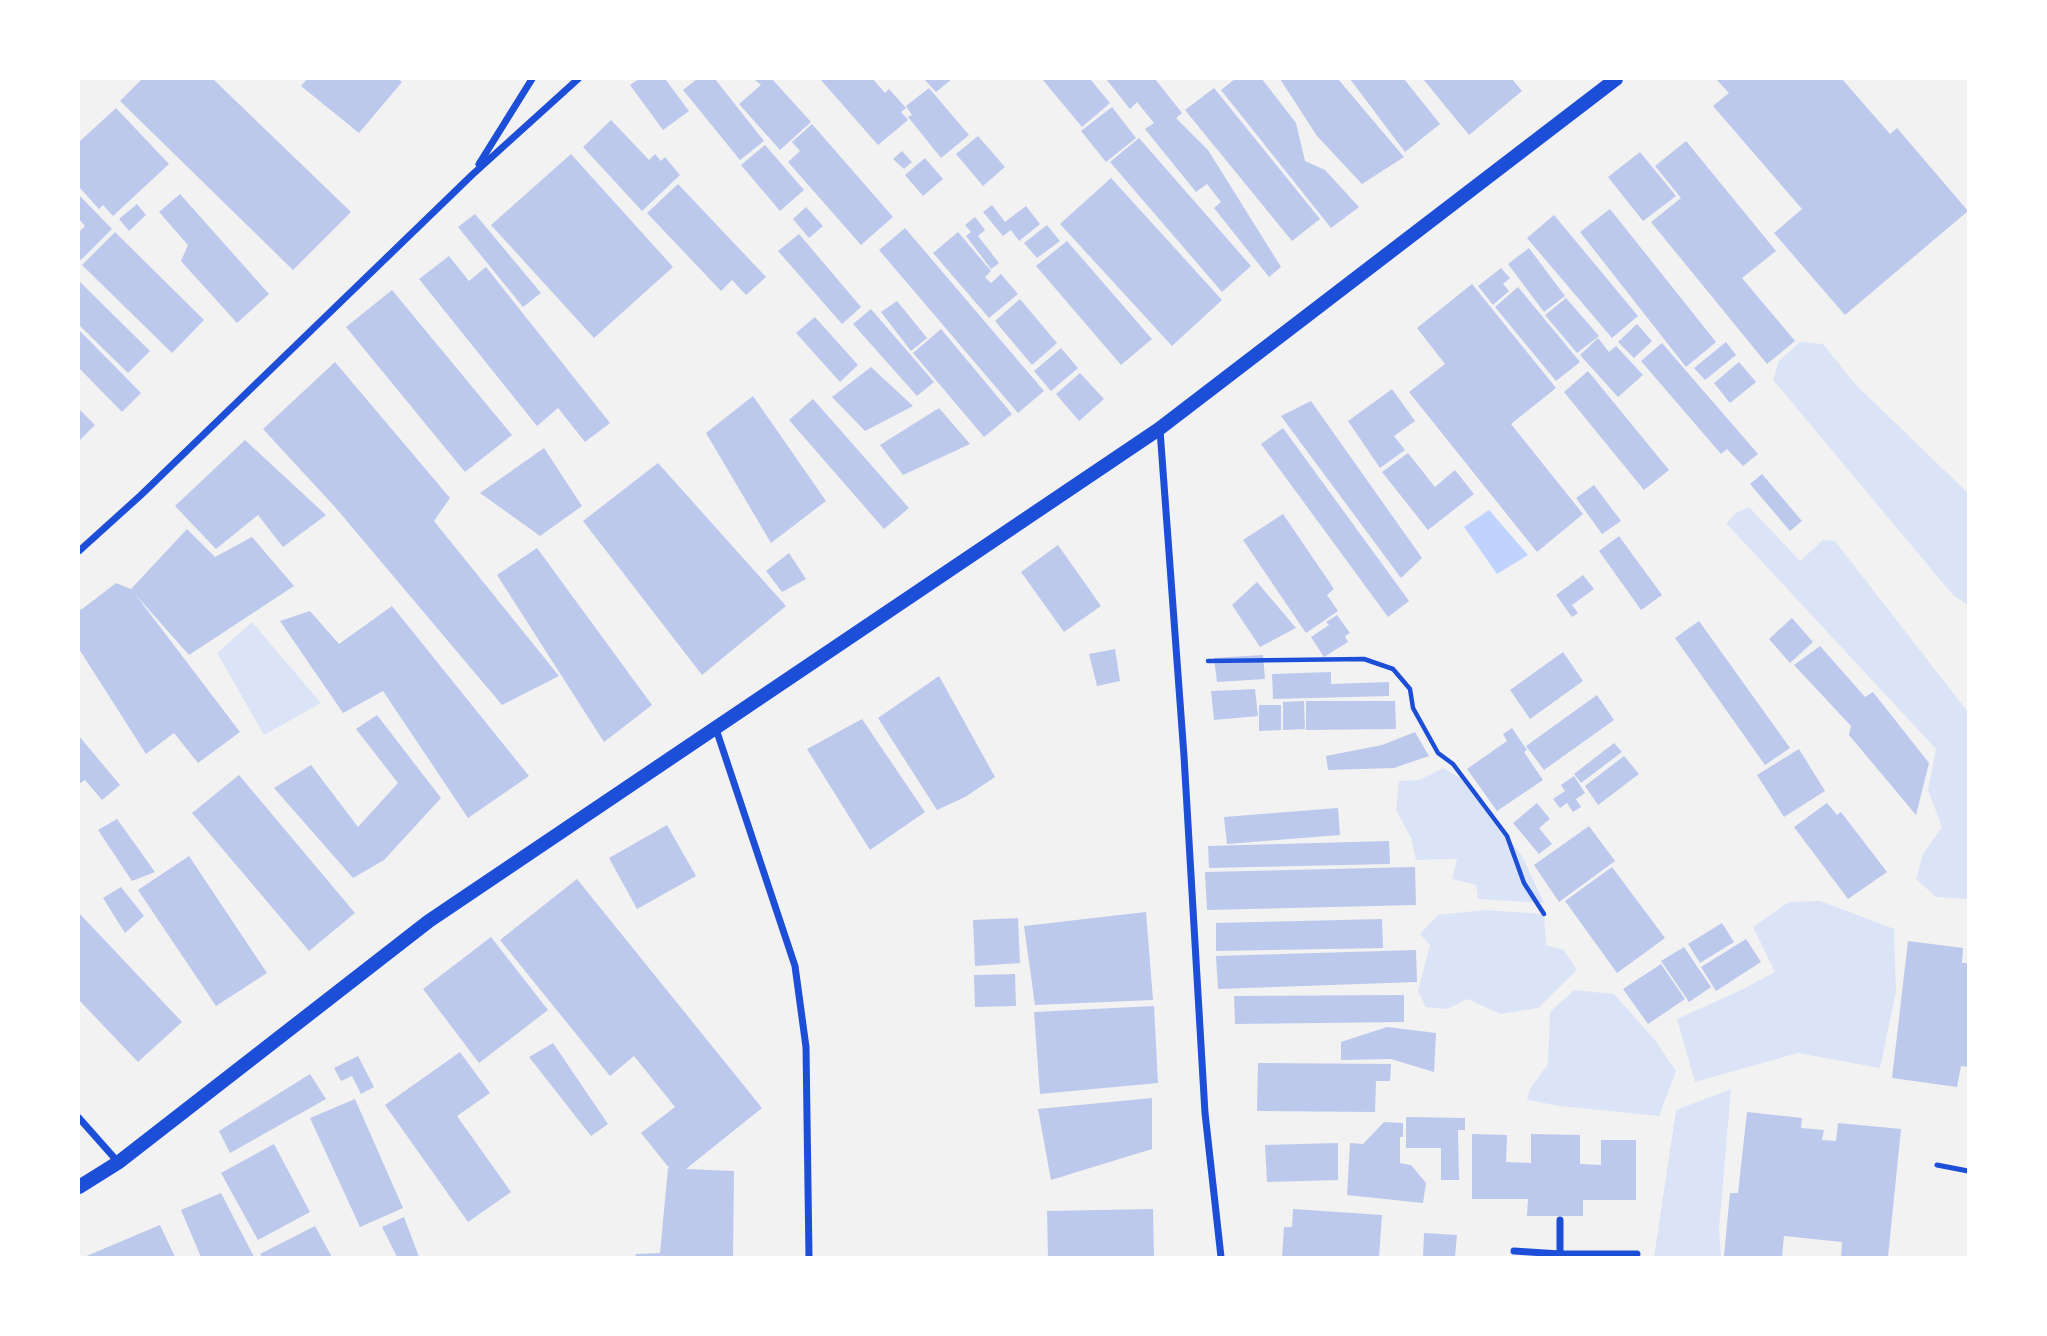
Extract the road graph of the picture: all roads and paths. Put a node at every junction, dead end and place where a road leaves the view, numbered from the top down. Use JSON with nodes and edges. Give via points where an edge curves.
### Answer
{"nodes":[{"id":1,"x":532,"y":79,"type":"edge"},
{"id":2,"x":578,"y":79,"type":"edge"},
{"id":3,"x":1616,"y":79,"type":"edge"},
{"id":4,"x":472,"y":174,"type":"junction"},
{"id":5,"x":1160,"y":429,"type":"junction"},
{"id":6,"x":79,"y":551,"type":"edge"},
{"id":7,"x":1176,"y":661,"type":"junction"},
{"id":8,"x":716,"y":729,"type":"junction"},
{"id":9,"x":1544,"y":914,"type":"dead end"},
{"id":10,"x":79,"y":1118,"type":"edge"},
{"id":11,"x":118,"y":1162,"type":"junction"},
{"id":12,"x":1937,"y":1166,"type":"dead end"},
{"id":13,"x":1968,"y":1171,"type":"edge"},
{"id":14,"x":79,"y":1187,"type":"edge"},
{"id":15,"x":1560,"y":1220,"type":"dead end"},
{"id":16,"x":1514,"y":1251,"type":"dead end"},
{"id":17,"x":1637,"y":1254,"type":"dead end"},
{"id":18,"x":1560,"y":1256,"type":"edge"},
{"id":19,"x":809,"y":1257,"type":"edge"},
{"id":20,"x":1221,"y":1257,"type":"edge"}],
"edges":[{"from":1,"to":4,"type":"street"},
{"from":2,"to":4,"type":"street"},
{"from":3,"to":5,"type":"main road"},
{"from":4,"to":6,"type":"street"},
{"from":5,"to":7,"type":"street"},
{"from":5,"to":8,"type":"main road"},
{"from":7,"to":9,"type":"path","via":[[1364,659],[1393,669],[1410,689],[1413,708],[1437,753],[1453,764],[1507,836],[1524,883]]},
{"from":7,"to":20,"type":"street","via":[[1205,1113]]},
{"from":8,"to":11,"type":"main road","via":[[429,921]]},
{"from":8,"to":19,"type":"street","via":[[795,966],[806,1047]]},
{"from":10,"to":11,"type":"street"},
{"from":11,"to":14,"type":"main road"},
{"from":12,"to":13,"type":"lane"},
{"from":15,"to":18,"type":"street"},
{"from":16,"to":18,"type":"street"},
{"from":17,"to":18,"type":"street"}]}
